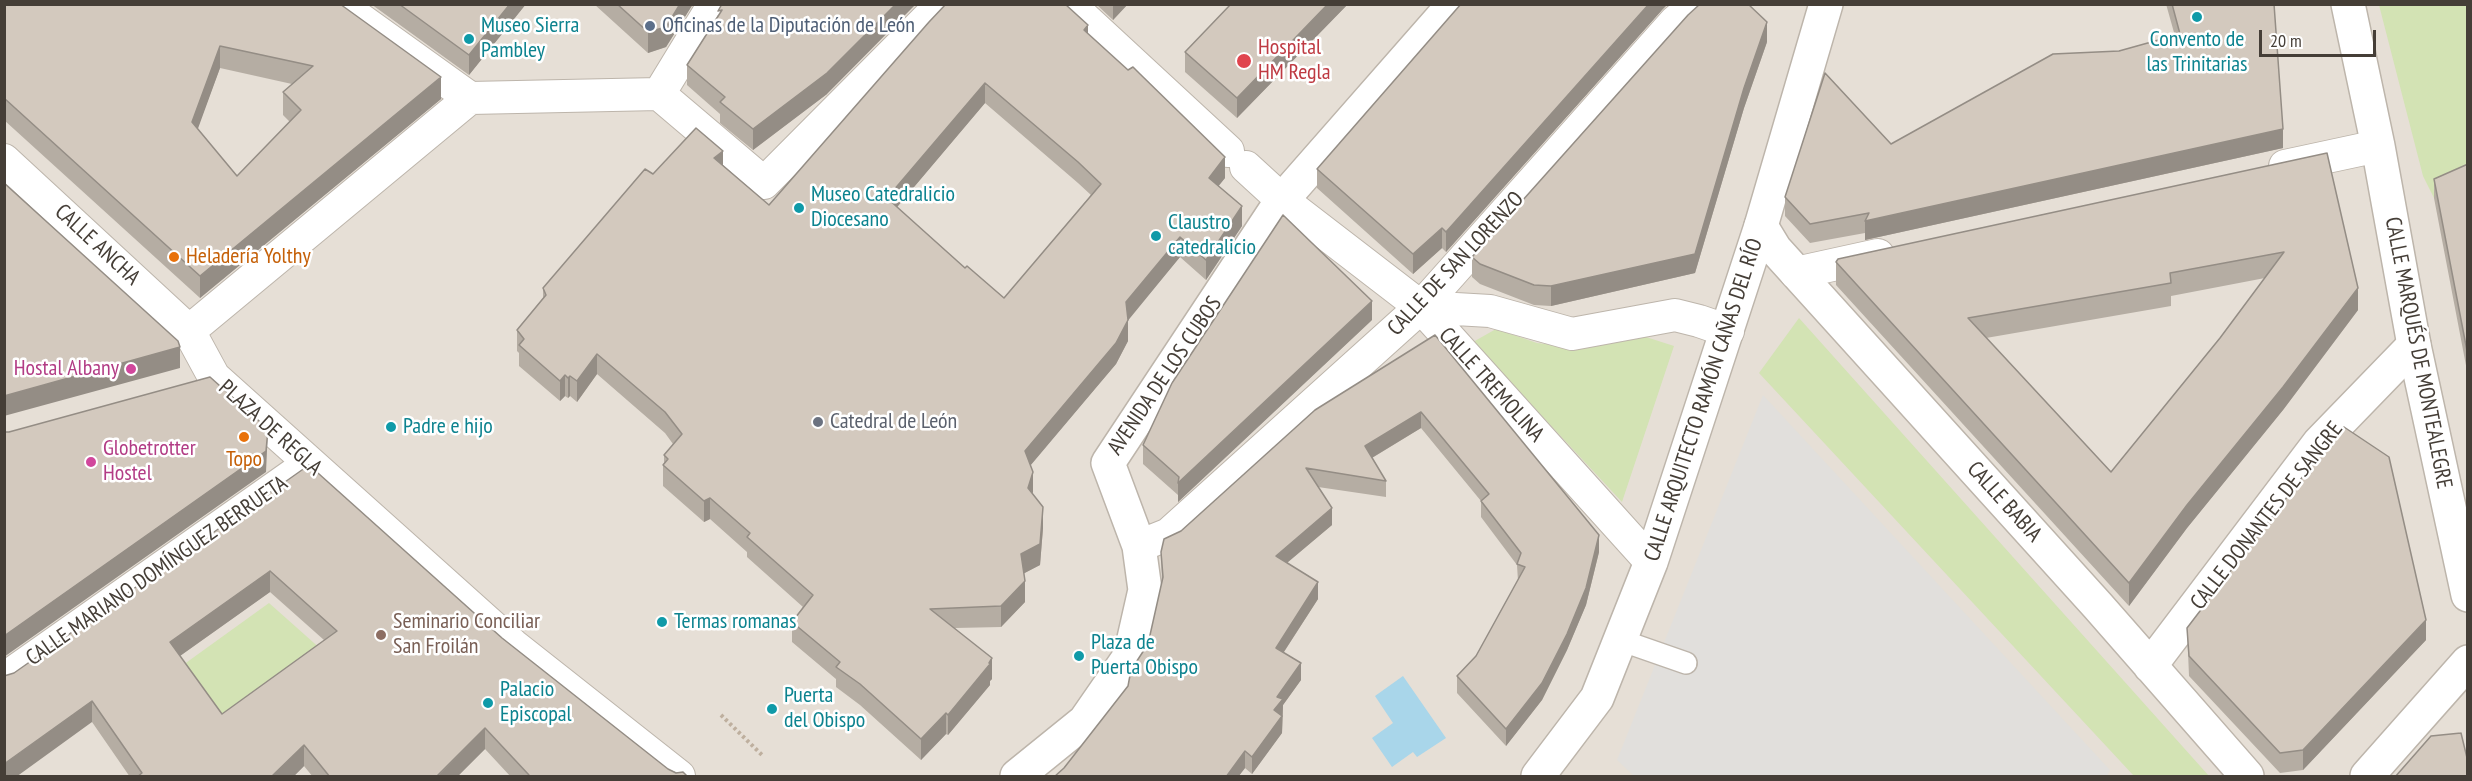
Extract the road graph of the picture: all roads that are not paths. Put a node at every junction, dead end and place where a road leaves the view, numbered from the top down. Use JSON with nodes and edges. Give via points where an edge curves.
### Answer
{"nodes":[{"id":1,"x":339,"y":4,"type":"edge"},
{"id":2,"x":714,"y":4,"type":"edge"},
{"id":3,"x":942,"y":4,"type":"edge"},
{"id":4,"x":1069,"y":4,"type":"edge"},
{"id":5,"x":1454,"y":4,"type":"edge"},
{"id":6,"x":1696,"y":4,"type":"edge"},
{"id":7,"x":1826,"y":4,"type":"edge"},
{"id":8,"x":2348,"y":4,"type":"edge"},
{"id":9,"x":659,"y":94,"type":"junction"},
{"id":10,"x":470,"y":98,"type":"junction"},
{"id":11,"x":2378,"y":146,"type":"junction"},
{"id":12,"x":4,"y":160,"type":"edge"},
{"id":13,"x":2261,"y":172,"type":"edge"},
{"id":14,"x":1282,"y":200,"type":"junction"},
{"id":15,"x":1761,"y":226,"type":"junction"},
{"id":16,"x":1901,"y":250,"type":"edge"},
{"id":17,"x":1796,"y":273,"type":"junction"},
{"id":18,"x":1421,"y":307,"type":"junction"},
{"id":19,"x":189,"y":331,"type":"junction"},
{"id":20,"x":1728,"y":331,"type":"junction"},
{"id":21,"x":2414,"y":345,"type":"junction"},
{"id":22,"x":310,"y":463,"type":"junction"},
{"id":23,"x":1139,"y":546,"type":"junction"},
{"id":24,"x":1651,"y":562,"type":"junction"},
{"id":25,"x":2468,"y":595,"type":"edge"},
{"id":26,"x":1620,"y":640,"type":"junction"},
{"id":27,"x":2468,"y":662,"type":"edge"},
{"id":28,"x":1686,"y":663,"type":"dead end"},
{"id":29,"x":2150,"y":666,"type":"junction"},
{"id":30,"x":4,"y":679,"type":"edge"},
{"id":31,"x":679,"y":777,"type":"edge"},
{"id":32,"x":1017,"y":777,"type":"edge"},
{"id":33,"x":1538,"y":777,"type":"edge"},
{"id":34,"x":2247,"y":777,"type":"edge"},
{"id":35,"x":2367,"y":777,"type":"edge"}],
"edges":[{"from":1,"to":10,"type":"street"},
{"from":2,"to":9,"type":"street"},
{"from":3,"to":9,"type":"street","via":[[764,183]]},
{"from":4,"to":14,"type":"street"},
{"from":5,"to":14,"type":"street","name":"AVENIDA DE LOS CUBOS"},
{"from":6,"to":18,"type":"street","name":"CALLE DE SAN LORENZO","via":[[1675,22]]},
{"from":7,"to":15,"type":"street","name":"CALLE ARQUITECTO RAMÓN CAÑAS DEL RÍO"},
{"from":8,"to":11,"type":"street","name":"CALLE MARQUÉS DE MONTEALEGRE"},
{"from":9,"to":10,"type":"street"},
{"from":10,"to":19,"type":"street"},
{"from":11,"to":13,"type":"street"},
{"from":11,"to":21,"type":"street","name":"CALLE MARQUÉS DE MONTEALEGRE"},
{"from":12,"to":19,"type":"street","name":"CALLE ANCHA"},
{"from":14,"to":18,"type":"street"},
{"from":14,"to":23,"type":"street","name":"AVENIDA DE LOS CUBOS","via":[[1107,463]]},
{"from":15,"to":17,"type":"street","name":"CALLE BABIA"},
{"from":15,"to":20,"type":"street","name":"CALLE ARQUITECTO RAMÓN CAÑAS DEL RÍO"},
{"from":16,"to":17,"type":"street"},
{"from":17,"to":29,"type":"street","name":"CALLE BABIA"},
{"from":18,"to":20,"type":"street","name":"CALLE TREMOLINA","via":[[1490,311],[1572,334],[1675,315]]},
{"from":18,"to":23,"type":"street","name":"CALLE DE SAN LORENZO","via":[[1169,534]]},
{"from":18,"to":24,"type":"street","name":"CALLE TREMOLINA"},
{"from":19,"to":22,"type":"street","name":"PLAZA DE REGLA","via":[[200,381]]},
{"from":20,"to":24,"type":"street","name":"CALLE ARQUITECTO RAMÓN CAÑAS DEL RÍO"},
{"from":21,"to":25,"type":"street","name":"CALLE MARQUÉS DE MONTEALEGRE"},
{"from":21,"to":29,"type":"street","name":"CALLE DONANTES DE SANGRE","via":[[2319,443]]},
{"from":22,"to":30,"type":"street","name":"CALLE MARIANO DOMÍNGUEZ BERRUETA"},
{"from":22,"to":31,"type":"street","name":"PLAZA DE REGLA","via":[[513,645]]},
{"from":23,"to":32,"type":"street","name":"AVENIDA DE LOS CUBOS","via":[[1145,590],[1130,656],[1085,721]]},
{"from":24,"to":26,"type":"street","name":"CALLE ARQUITECTO RAMÓN CAÑAS DEL RÍO"},
{"from":26,"to":28,"type":"lane"},
{"from":26,"to":33,"type":"street","name":"CALLE ARQUITECTO RAMÓN CAÑAS DEL RÍO","via":[[1597,698]]},
{"from":27,"to":35,"type":"street"},
{"from":29,"to":34,"type":"street","name":"CALLE BABIA"}]}
